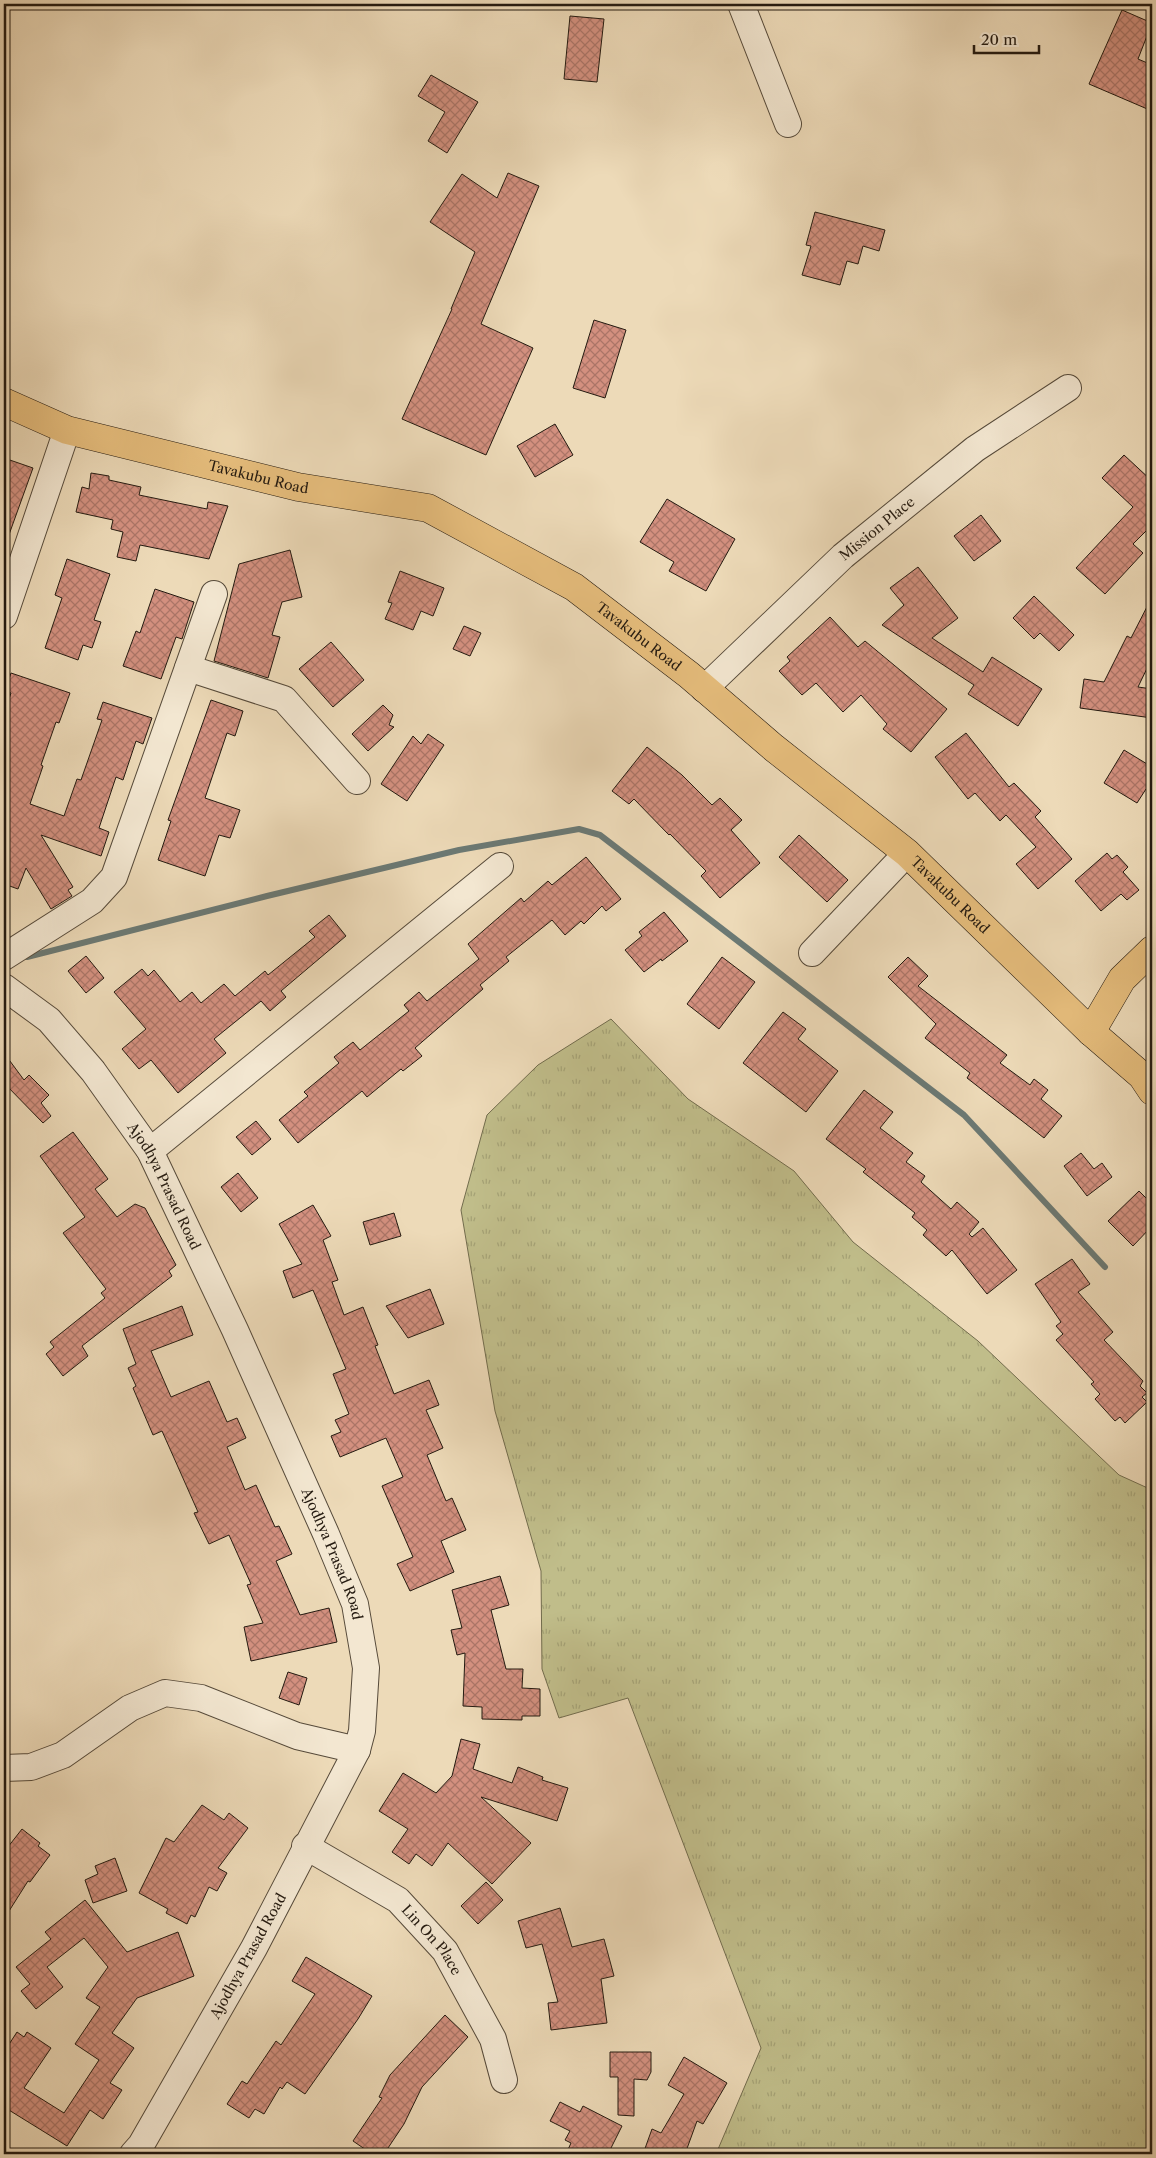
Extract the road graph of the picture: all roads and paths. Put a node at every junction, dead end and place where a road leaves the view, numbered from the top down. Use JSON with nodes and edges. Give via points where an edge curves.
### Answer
{"nodes":[{"id":1,"x":741,"y":4,"type":"edge"},
{"id":2,"x":788,"y":124,"type":"dead end"},
{"id":3,"x":1068,"y":388,"type":"dead end"},
{"id":4,"x":4,"y":402,"type":"edge"},
{"id":5,"x":67,"y":430,"type":"junction"},
{"id":6,"x":214,"y":594,"type":"dead end"},
{"id":7,"x":4,"y":616,"type":"edge"},
{"id":8,"x":188,"y":668,"type":"junction"},
{"id":9,"x":704,"y":689,"type":"junction"},
{"id":10,"x":357,"y":780,"type":"dead end"},
{"id":11,"x":907,"y":853,"type":"junction"},
{"id":12,"x":500,"y":866,"type":"dead end"},
{"id":13,"x":1152,"y":950,"type":"edge"},
{"id":14,"x":812,"y":953,"type":"dead end"},
{"id":15,"x":4,"y":957,"type":"edge"},
{"id":16,"x":4,"y":987,"type":"edge"},
{"id":17,"x":1091,"y":1032,"type":"junction"},
{"id":18,"x":1152,"y":1091,"type":"edge"},
{"id":19,"x":150,"y":1151,"type":"junction"},
{"id":20,"x":357,"y":1750,"type":"junction"},
{"id":21,"x":4,"y":1768,"type":"edge"},
{"id":22,"x":305,"y":1846,"type":"junction"},
{"id":23,"x":504,"y":2080,"type":"dead end"},
{"id":24,"x":133,"y":2154,"type":"edge"}],
"edges":[{"from":1,"to":2,"type":"street"},
{"from":3,"to":9,"type":"street","name":"Mission Place","via":[[975,449],[843,556]]},
{"from":4,"to":5,"type":"main road","name":"Tavakubu Road"},
{"from":5,"to":7,"type":"street"},
{"from":5,"to":9,"type":"main road","name":"Tavakubu Road","via":[[298,488],[428,508],[574,587]]},
{"from":6,"to":8,"type":"street"},
{"from":8,"to":10,"type":"street","via":[[284,699]]},
{"from":8,"to":15,"type":"street","via":[[114,877],[92,900]]},
{"from":9,"to":11,"type":"main road","name":"Tavakubu Road"},
{"from":11,"to":14,"type":"street"},
{"from":11,"to":17,"type":"main road","name":"Tavakubu Road"},
{"from":12,"to":19,"type":"street"},
{"from":13,"to":17,"type":"main road","via":[[1122,979]]},
{"from":16,"to":19,"type":"street","name":"Ajodhya Prasad Road","via":[[49,1020],[93,1071]]},
{"from":17,"to":18,"type":"main road","name":"Tavakubu Road","via":[[1142,1076]]},
{"from":19,"to":20,"type":"street","name":"Ajodhya Prasad Road","via":[[235,1330],[354,1604],[366,1668],[362,1731]]},
{"from":20,"to":21,"type":"street","via":[[297,1736],[200,1698],[165,1693],[130,1708],[63,1755],[31,1767]]},
{"from":20,"to":22,"type":"street","name":"Ajodhya Prasad Road"},
{"from":22,"to":23,"type":"street","name":"Lin On Place","via":[[398,1900],[445,1951],[493,2039]]},
{"from":22,"to":24,"type":"street","name":"Ajodhya Prasad Road","via":[[254,1948]]}]}
